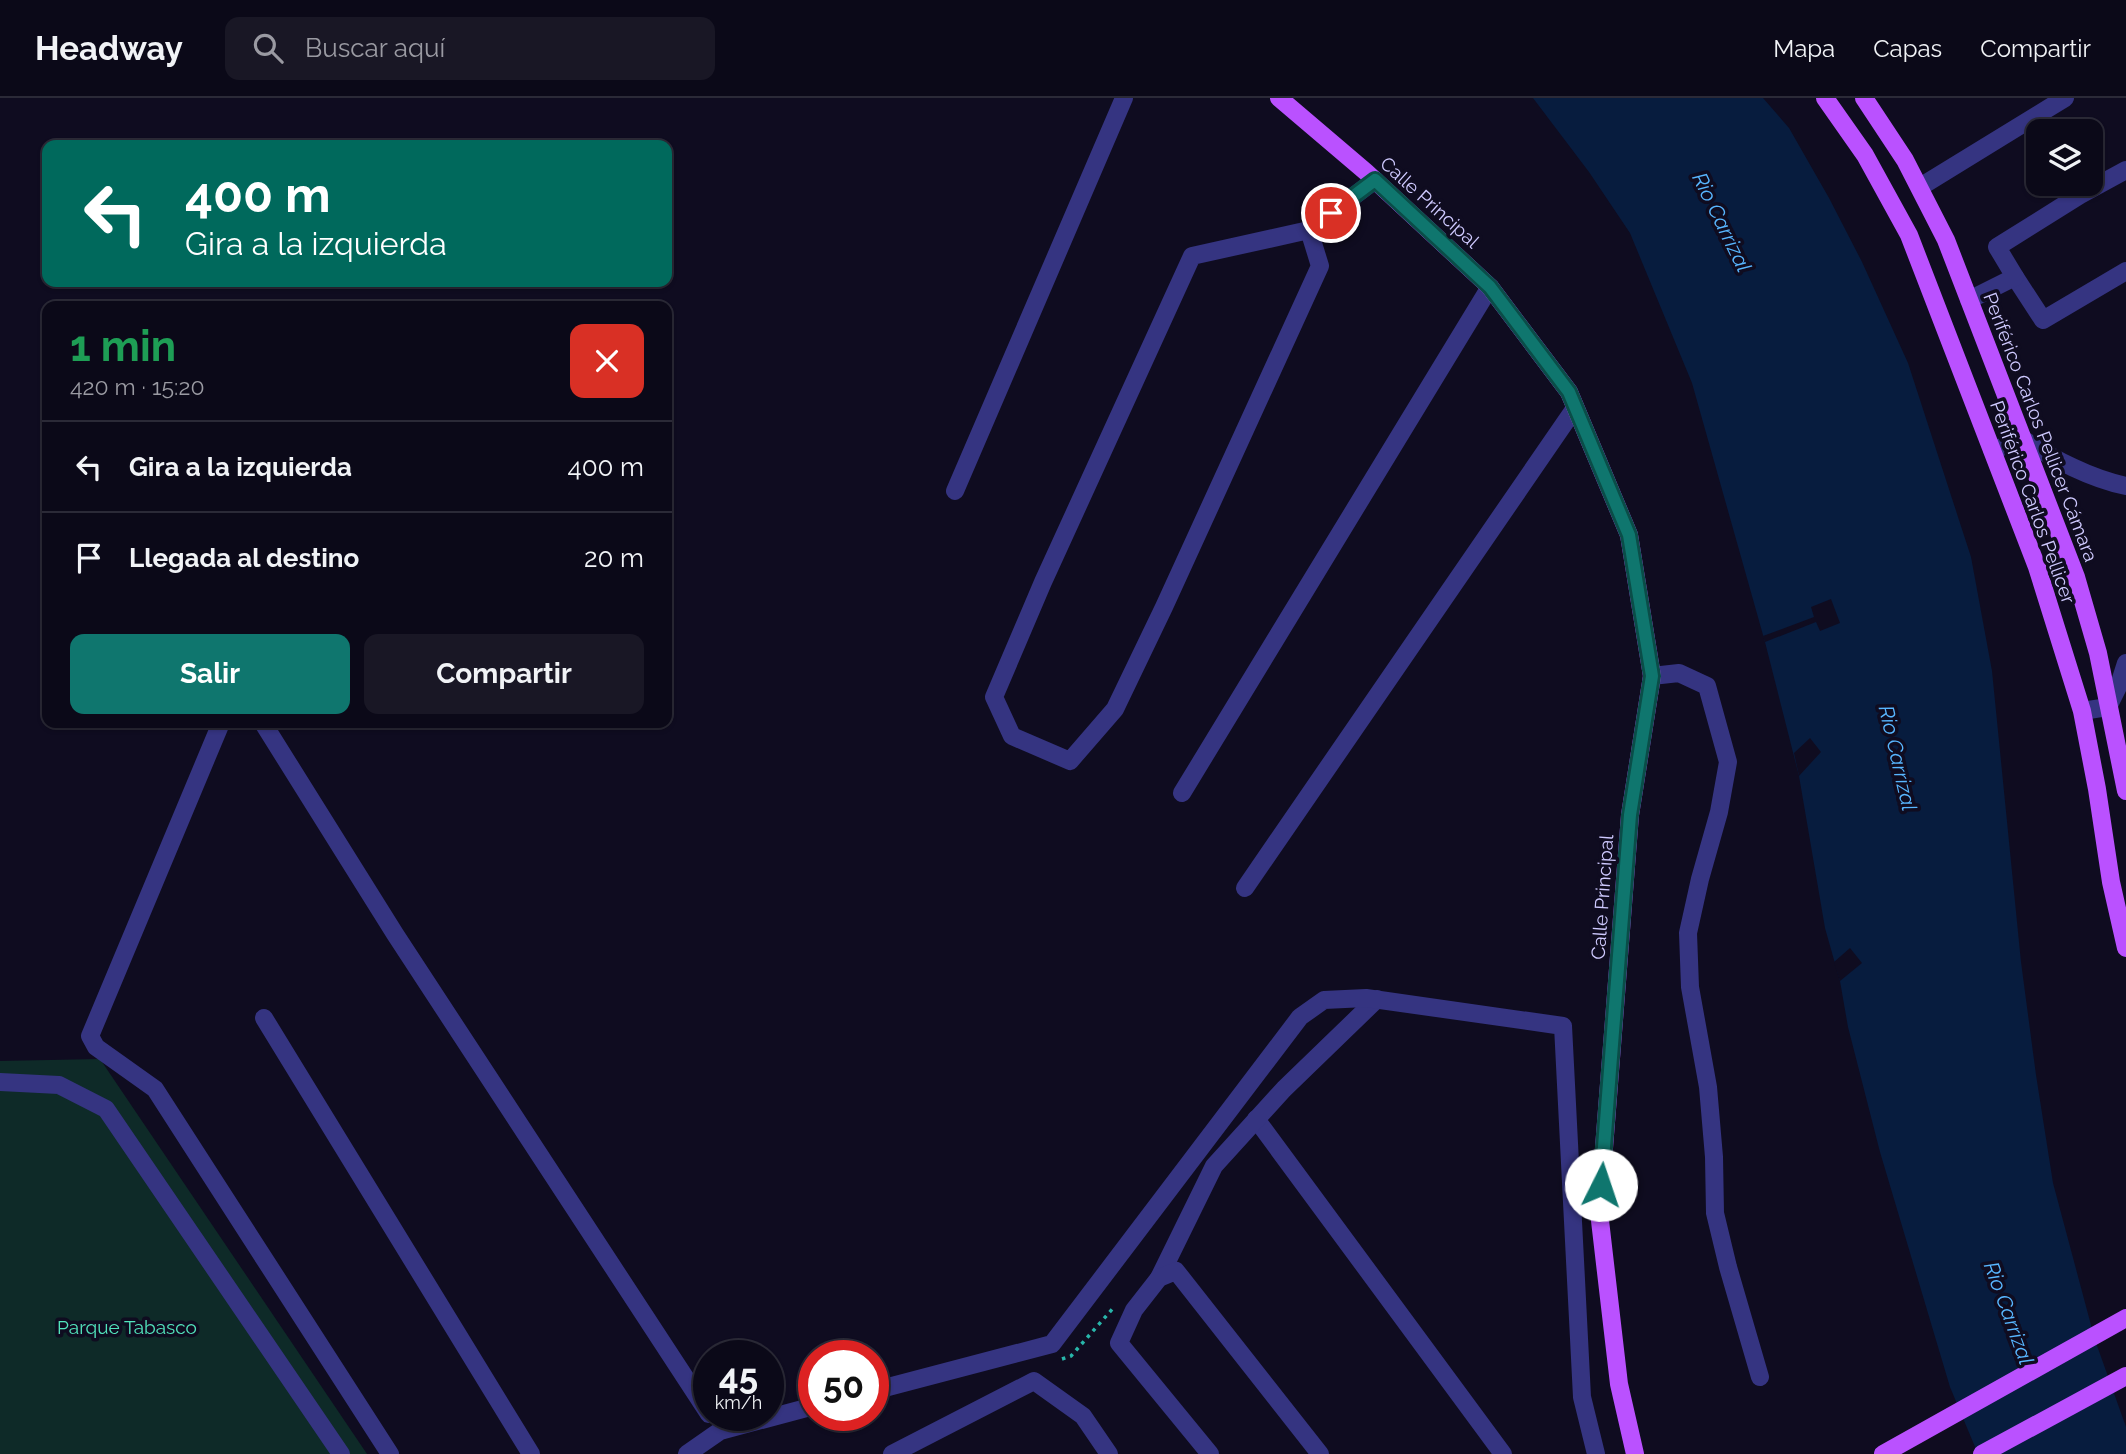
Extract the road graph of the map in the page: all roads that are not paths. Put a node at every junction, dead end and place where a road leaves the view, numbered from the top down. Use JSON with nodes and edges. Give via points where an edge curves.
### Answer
{"nodes":[{"id":1,"x":1124,"y":98,"type":"edge"},
{"id":2,"x":1279,"y":98,"type":"edge"},
{"id":3,"x":1825,"y":98,"type":"edge"},
{"id":4,"x":1864,"y":98,"type":"edge"},
{"id":5,"x":2065,"y":98,"type":"edge"},
{"id":6,"x":2126,"y":170,"type":"edge"},
{"id":7,"x":1375,"y":180,"type":"junction"},
{"id":8,"x":1920,"y":187,"type":"junction"},
{"id":9,"x":1309,"y":230,"type":"junction"},
{"id":10,"x":2126,"y":271,"type":"edge"},
{"id":11,"x":2015,"y":277,"type":"junction"},
{"id":12,"x":1490,"y":287,"type":"junction"},
{"id":13,"x":1969,"y":300,"type":"junction"},
{"id":14,"x":1575,"y":408,"type":"junction"},
{"id":15,"x":2024,"y":440,"type":"junction"},
{"id":16,"x":1992,"y":450,"type":"junction"},
{"id":17,"x":2126,"y":486,"type":"edge"},
{"id":18,"x":955,"y":491,"type":"dead end"},
{"id":19,"x":2126,"y":663,"type":"edge"},
{"id":20,"x":1652,"y":676,"type":"junction"},
{"id":21,"x":2108,"y":707,"type":"junction"},
{"id":22,"x":2082,"y":711,"type":"junction"},
{"id":23,"x":219,"y":728,"type":"edge"},
{"id":24,"x":266,"y":728,"type":"edge"},
{"id":25,"x":2126,"y":791,"type":"edge"},
{"id":26,"x":1182,"y":793,"type":"dead end"},
{"id":27,"x":1245,"y":888,"type":"dead end"},
{"id":28,"x":2126,"y":946,"type":"edge"},
{"id":29,"x":1377,"y":999,"type":"junction"},
{"id":30,"x":264,"y":1018,"type":"dead end"},
{"id":31,"x":0,"y":1082,"type":"edge"},
{"id":32,"x":1256,"y":1119,"type":"junction"},
{"id":33,"x":1159,"y":1278,"type":"junction"},
{"id":34,"x":2124,"y":1319,"type":"edge"},
{"id":35,"x":2126,"y":1376,"type":"edge"},
{"id":36,"x":1760,"y":1377,"type":"dead end"},
{"id":37,"x":889,"y":1387,"type":"edge"},
{"id":38,"x":693,"y":1389,"type":"edge"},
{"id":39,"x":705,"y":1431,"type":"edge"},
{"id":40,"x":1634,"y":1447,"type":"edge"},
{"id":41,"x":341,"y":1454,"type":"edge"},
{"id":42,"x":390,"y":1454,"type":"edge"},
{"id":43,"x":531,"y":1454,"type":"edge"},
{"id":44,"x":687,"y":1454,"type":"edge"},
{"id":45,"x":892,"y":1454,"type":"edge"},
{"id":46,"x":1109,"y":1454,"type":"edge"},
{"id":47,"x":1210,"y":1454,"type":"edge"},
{"id":48,"x":1320,"y":1454,"type":"edge"},
{"id":49,"x":1503,"y":1454,"type":"edge"},
{"id":50,"x":1596,"y":1454,"type":"edge"},
{"id":51,"x":1646,"y":1454,"type":"edge"},
{"id":52,"x":1883,"y":1454,"type":"edge"},
{"id":53,"x":1982,"y":1454,"type":"edge"}],
"edges":[{"from":1,"to":18,"type":"street"},
{"from":2,"to":7,"type":"main road","name":"Calle Principal"},
{"from":3,"to":16,"type":"main road","name":"Periférico Carlos Pellicer","via":[[1865,155],[1909,236]]},
{"from":4,"to":8,"type":"main road","name":"Periférico Carlos Pellicer Cámara"},
{"from":5,"to":8,"type":"street"},
{"from":6,"to":11,"type":"street","via":[[1997,247]]},
{"from":7,"to":9,"type":"street"},
{"from":7,"to":12,"type":"main road","name":"Calle Principal"},
{"from":8,"to":13,"type":"main road","name":"Periférico Carlos Pellicer Cámara"},
{"from":9,"to":9,"type":"street","via":[[1320,266],[1115,709],[1070,761],[1012,736],[994,697],[1192,256]]},
{"from":10,"to":11,"type":"street","via":[[2043,320]]},
{"from":11,"to":13,"type":"street"},
{"from":12,"to":14,"type":"main road","name":"Calle Principal","via":[[1569,392]]},
{"from":12,"to":26,"type":"street"},
{"from":13,"to":15,"type":"main road","name":"Periférico Carlos Pellicer Cámara"},
{"from":14,"to":20,"type":"main road","name":"Calle Principal","via":[[1629,535]]},
{"from":14,"to":27,"type":"street"},
{"from":15,"to":16,"type":"street"},
{"from":15,"to":17,"type":"street","via":[[2078,470]]},
{"from":15,"to":21,"type":"main road","name":"Periférico Carlos Pellicer Cámara","via":[[2084,602]]},
{"from":16,"to":22,"type":"main road","name":"Periférico Carlos Pellicer","via":[[2037,567]]},
{"from":19,"to":21,"type":"street"},
{"from":20,"to":36,"type":"street","via":[[1679,673],[1707,686],[1728,762],[1688,933],[1690,987],[1708,1087],[1715,1213]]},
{"from":20,"to":40,"type":"main road","name":"Calle Principal","via":[[1630,815],[1599,1212],[1619,1384]]},
{"from":21,"to":22,"type":"street"},
{"from":21,"to":25,"type":"main road","name":"Periférico Carlos Pellicer Cámara"},
{"from":22,"to":28,"type":"main road","name":"Periférico Carlos Pellicer"},
{"from":23,"to":42,"type":"street","via":[[90,1036],[96,1046],[155,1088]]},
{"from":24,"to":38,"type":"street"},
{"from":29,"to":32,"type":"street"},
{"from":29,"to":37,"type":"street","via":[[1324,1000],[1300,1017],[1052,1344]]},
{"from":29,"to":50,"type":"street","via":[[1563,1026],[1582,1397]]},
{"from":30,"to":43,"type":"street"},
{"from":31,"to":41,"type":"street","via":[[59,1085],[106,1108]]},
{"from":32,"to":33,"type":"street","via":[[1214,1166]]},
{"from":32,"to":49,"type":"street"},
{"from":33,"to":47,"type":"street","via":[[1134,1310],[1119,1343]]},
{"from":33,"to":48,"type":"street","via":[[1176,1271]]},
{"from":34,"to":52,"type":"main road"},
{"from":35,"to":53,"type":"main road"},
{"from":39,"to":44,"type":"street"},
{"from":40,"to":51,"type":"main road"},
{"from":45,"to":46,"type":"street","via":[[1034,1381],[1083,1416]]}]}
